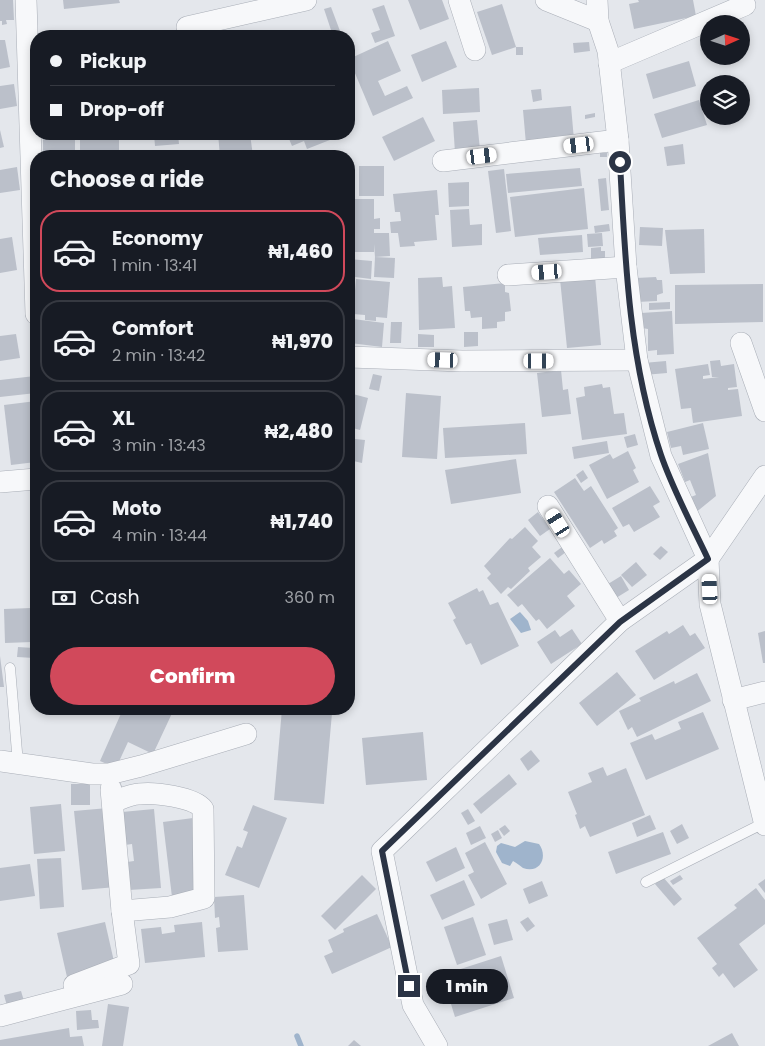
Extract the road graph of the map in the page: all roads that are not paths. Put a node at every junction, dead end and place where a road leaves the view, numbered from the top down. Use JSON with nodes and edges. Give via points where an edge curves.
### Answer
{"nodes":[{"id":1,"x":26,"y":0,"type":"edge"},
{"id":2,"x":306,"y":0,"type":"edge"},
{"id":3,"x":458,"y":0,"type":"edge"},
{"id":4,"x":546,"y":0,"type":"edge"},
{"id":5,"x":597,"y":0,"type":"edge"},
{"id":6,"x":745,"y":5,"type":"dead end"},
{"id":7,"x":598,"y":21,"type":"junction"},
{"id":8,"x":187,"y":27,"type":"dead end"},
{"id":9,"x":475,"y":50,"type":"dead end"},
{"id":10,"x":609,"y":63,"type":"junction"},
{"id":11,"x":30,"y":124,"type":"edge"},
{"id":12,"x":618,"y":140,"type":"junction"},
{"id":13,"x":443,"y":161,"type":"dead end"},
{"id":14,"x":626,"y":267,"type":"junction"},
{"id":15,"x":508,"y":275,"type":"dead end"},
{"id":16,"x":741,"y":343,"type":"dead end"},
{"id":17,"x":355,"y":357,"type":"edge"},
{"id":18,"x":636,"y":360,"type":"junction"},
{"id":19,"x":765,"y":411,"type":"edge"},
{"id":20,"x":30,"y":480,"type":"edge"},
{"id":21,"x":0,"y":482,"type":"edge"},
{"id":22,"x":763,"y":483,"type":"edge"},
{"id":23,"x":548,"y":506,"type":"dead end"},
{"id":24,"x":708,"y":559,"type":"junction"},
{"id":25,"x":620,"y":622,"type":"junction"},
{"id":26,"x":10,"y":668,"type":"dead end"},
{"id":27,"x":765,"y":692,"type":"edge"},
{"id":28,"x":733,"y":700,"type":"junction"},
{"id":29,"x":246,"y":734,"type":"dead end"},
{"id":30,"x":9,"y":763,"type":"edge"},
{"id":31,"x":109,"y":774,"type":"junction"},
{"id":32,"x":113,"y":802,"type":"junction"},
{"id":33,"x":764,"y":824,"type":"edge"},
{"id":34,"x":646,"y":882,"type":"dead end"},
{"id":35,"x":122,"y":912,"type":"junction"},
{"id":36,"x":122,"y":984,"type":"dead end"},
{"id":37,"x":74,"y":985,"type":"dead end"},
{"id":38,"x":0,"y":1016,"type":"edge"},
{"id":39,"x":437,"y":1046,"type":"edge"}],
"edges":[{"from":1,"to":11,"type":"street"},
{"from":2,"to":8,"type":"street"},
{"from":3,"to":9,"type":"street"},
{"from":4,"to":7,"type":"street"},
{"from":5,"to":7,"type":"street"},
{"from":6,"to":10,"type":"street"},
{"from":7,"to":10,"type":"street"},
{"from":10,"to":12,"type":"street"},
{"from":12,"to":13,"type":"street"},
{"from":12,"to":14,"type":"street"},
{"from":14,"to":15,"type":"street"},
{"from":14,"to":18,"type":"street"},
{"from":16,"to":19,"type":"street"},
{"from":17,"to":18,"type":"street","via":[[462,361]]},
{"from":18,"to":24,"type":"street","via":[[661,456]]},
{"from":20,"to":21,"type":"street"},
{"from":22,"to":24,"type":"street"},
{"from":23,"to":25,"type":"street"},
{"from":24,"to":25,"type":"street"},
{"from":24,"to":28,"type":"street","via":[[710,604]]},
{"from":25,"to":39,"type":"street","via":[[382,851],[413,1005]]},
{"from":26,"to":30,"type":"lane"},
{"from":27,"to":28,"type":"street"},
{"from":28,"to":33,"type":"street"},
{"from":29,"to":31,"type":"street"},
{"from":30,"to":31,"type":"street"},
{"from":31,"to":32,"type":"street"},
{"from":32,"to":35,"type":"street"},
{"from":32,"to":35,"type":"street","via":[[137,794],[149,794],[192,801],[203,810],[204,898]]},
{"from":33,"to":34,"type":"lane"},
{"from":35,"to":37,"type":"street","via":[[129,964]]},
{"from":36,"to":38,"type":"street"}]}
